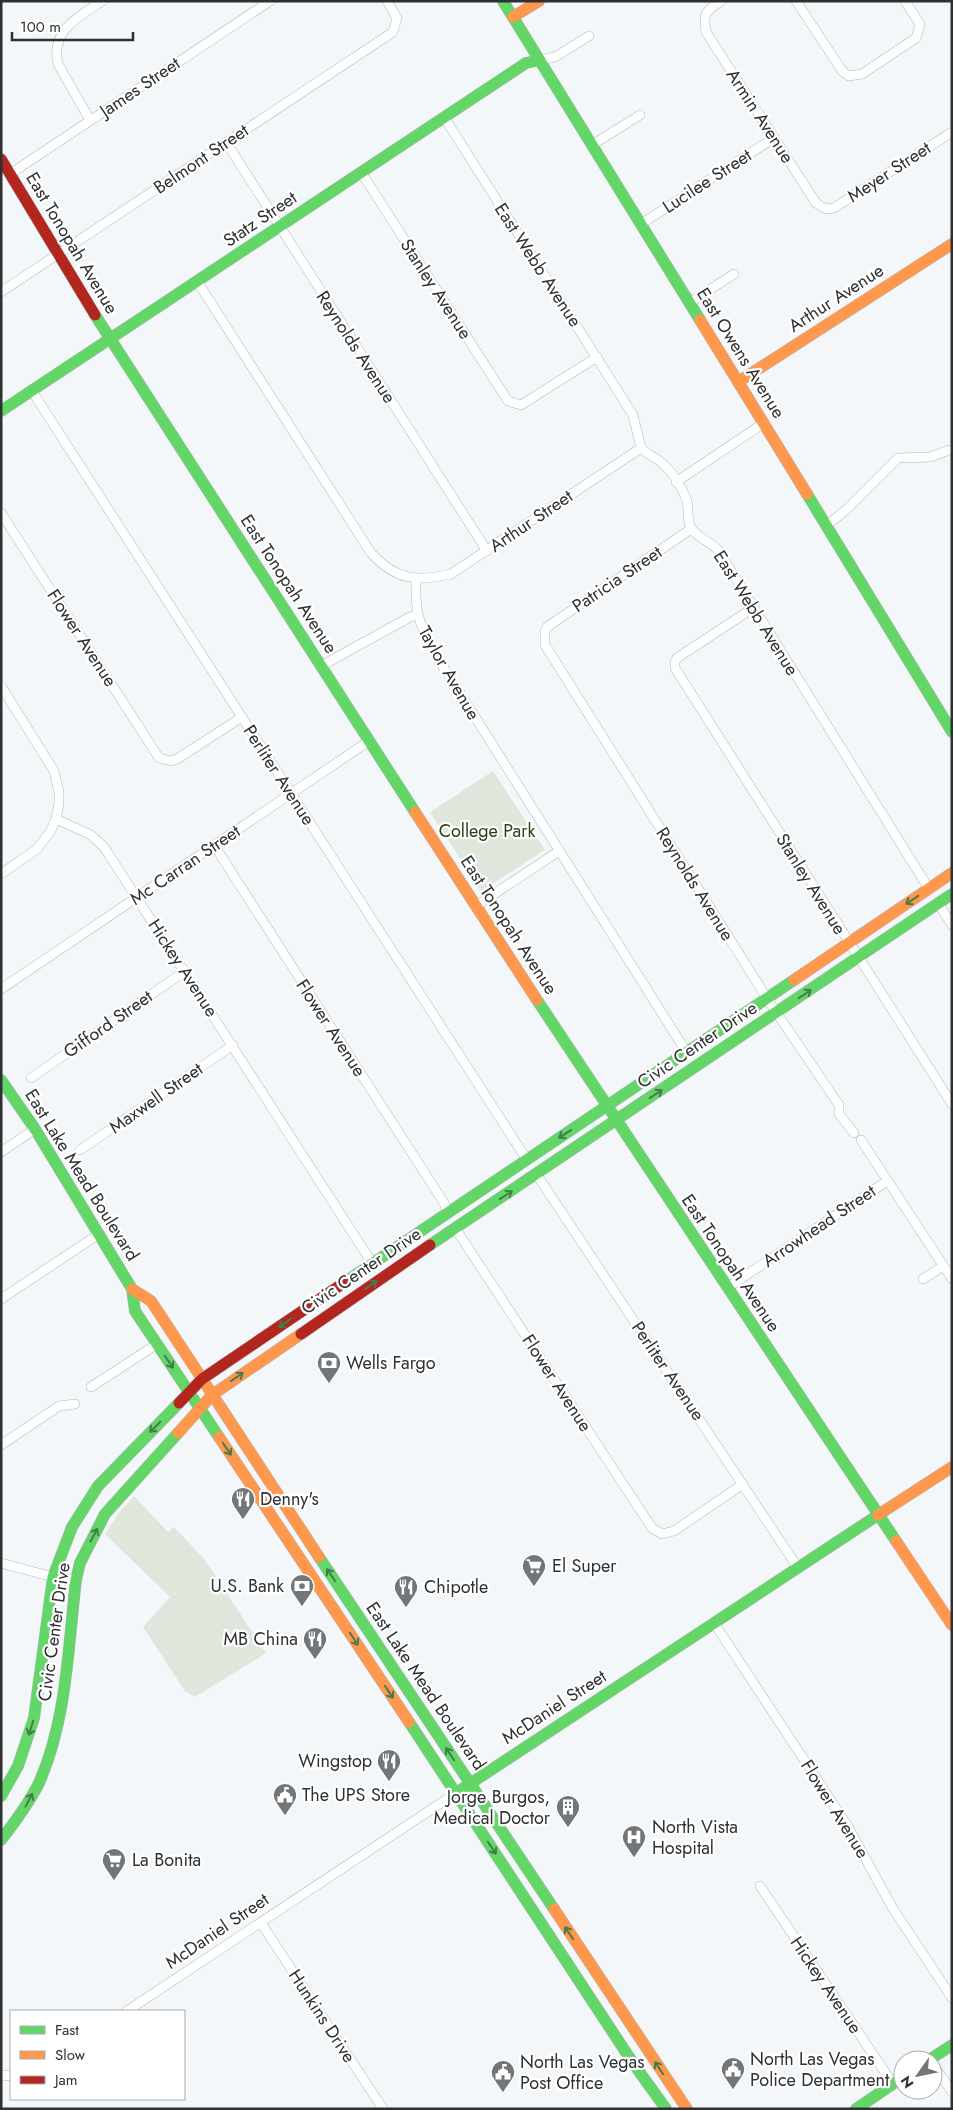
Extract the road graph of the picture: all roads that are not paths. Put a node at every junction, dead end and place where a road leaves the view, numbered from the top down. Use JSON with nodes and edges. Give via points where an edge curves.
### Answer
{"nodes":[{"id":1,"x":102,"y":1,"type":"edge"},
{"id":2,"x":270,"y":1,"type":"edge"},
{"id":3,"x":387,"y":1,"type":"edge"},
{"id":4,"x":504,"y":1,"type":"edge"},
{"id":5,"x":527,"y":1,"type":"edge"},
{"id":6,"x":539,"y":1,"type":"edge"},
{"id":7,"x":721,"y":1,"type":"edge"},
{"id":8,"x":796,"y":1,"type":"edge"},
{"id":9,"x":905,"y":1,"type":"edge"},
{"id":10,"x":512,"y":15,"type":"junction"},
{"id":11,"x":589,"y":36,"type":"dead end"},
{"id":12,"x":540,"y":60,"type":"junction"},
{"id":13,"x":640,"y":115,"type":"dead end"},
{"id":14,"x":444,"y":117,"type":"junction"},
{"id":15,"x":90,"y":120,"type":"junction"},
{"id":16,"x":952,"y":132,"type":"edge"},
{"id":17,"x":774,"y":138,"type":"junction"},
{"id":18,"x":226,"y":142,"type":"junction"},
{"id":19,"x":592,"y":145,"type":"junction"},
{"id":20,"x":1,"y":159,"type":"edge"},
{"id":21,"x":361,"y":172,"type":"junction"},
{"id":22,"x":10,"y":174,"type":"junction"},
{"id":23,"x":826,"y":209,"type":"joint"},
{"id":24,"x":641,"y":224,"type":"junction"},
{"id":25,"x":279,"y":226,"type":"junction"},
{"id":26,"x":952,"y":244,"type":"edge"},
{"id":27,"x":58,"y":254,"type":"junction"},
{"id":28,"x":734,"y":274,"type":"dead end"},
{"id":29,"x":198,"y":281,"type":"junction"},
{"id":30,"x":1,"y":292,"type":"edge"},
{"id":31,"x":689,"y":303,"type":"junction"},
{"id":32,"x":110,"y":339,"type":"junction"},
{"id":33,"x":597,"y":357,"type":"junction"},
{"id":34,"x":738,"y":382,"type":"junction"},
{"id":35,"x":32,"y":391,"type":"junction"},
{"id":36,"x":1,"y":411,"type":"edge"},
{"id":37,"x":764,"y":423,"type":"junction"},
{"id":38,"x":641,"y":448,"type":"junction"},
{"id":39,"x":949,"y":450,"type":"dead end"},
{"id":40,"x":676,"y":482,"type":"junction"},
{"id":41,"x":1,"y":513,"type":"edge"},
{"id":42,"x":827,"y":525,"type":"junction"},
{"id":43,"x":692,"y":529,"type":"junction"},
{"id":44,"x":486,"y":551,"type":"junction"},
{"id":45,"x":416,"y":578,"type":"junction"},
{"id":46,"x":753,"y":608,"type":"junction"},
{"id":47,"x":417,"y":615,"type":"junction"},
{"id":48,"x":545,"y":632,"type":"joint"},
{"id":49,"x":321,"y":666,"type":"junction"},
{"id":50,"x":1,"y":686,"type":"edge"},
{"id":51,"x":242,"y":717,"type":"junction"},
{"id":52,"x":951,"y":727,"type":"edge"},
{"id":53,"x":369,"y":741,"type":"junction"},
{"id":54,"x":291,"y":793,"type":"junction"},
{"id":55,"x":56,"y":819,"type":"junction"},
{"id":56,"x":214,"y":845,"type":"junction"},
{"id":57,"x":559,"y":851,"type":"junction"},
{"id":58,"x":952,"y":873,"type":"edge"},
{"id":59,"x":1,"y":874,"type":"edge"},
{"id":60,"x":929,"y":889,"type":"junction"},
{"id":61,"x":952,"y":894,"type":"edge"},
{"id":62,"x":137,"y":897,"type":"junction"},
{"id":63,"x":938,"y":903,"type":"junction"},
{"id":64,"x":476,"y":906,"type":"junction"},
{"id":65,"x":952,"y":925,"type":"edge"},
{"id":66,"x":848,"y":943,"type":"junction"},
{"id":67,"x":858,"y":958,"type":"junction"},
{"id":68,"x":185,"y":971,"type":"junction"},
{"id":69,"x":1,"y":989,"type":"edge"},
{"id":70,"x":767,"y":998,"type":"junction"},
{"id":71,"x":777,"y":1013,"type":"junction"},
{"id":72,"x":233,"y":1045,"type":"junction"},
{"id":73,"x":687,"y":1053,"type":"junction"},
{"id":74,"x":31,"y":1078,"type":"dead end"},
{"id":75,"x":1,"y":1080,"type":"edge"},
{"id":76,"x":952,"y":1104,"type":"edge"},
{"id":77,"x":606,"y":1107,"type":"junction"},
{"id":78,"x":615,"y":1121,"type":"junction"},
{"id":79,"x":35,"y":1129,"type":"junction"},
{"id":80,"x":854,"y":1133,"type":"dead end"},
{"id":81,"x":861,"y":1140,"type":"dead end"},
{"id":82,"x":80,"y":1150,"type":"dead end"},
{"id":83,"x":1,"y":1152,"type":"edge"},
{"id":84,"x":527,"y":1160,"type":"junction"},
{"id":85,"x":536,"y":1175,"type":"junction"},
{"id":86,"x":887,"y":1180,"type":"junction"},
{"id":87,"x":490,"y":1183,"type":"junction"},
{"id":88,"x":448,"y":1212,"type":"junction"},
{"id":89,"x":456,"y":1228,"type":"junction"},
{"id":90,"x":99,"y":1234,"type":"junction"},
{"id":91,"x":416,"y":1254,"type":"junction"},
{"id":92,"x":372,"y":1264,"type":"junction"},
{"id":93,"x":943,"y":1266,"type":"junction"},
{"id":94,"x":923,"y":1279,"type":"dead end"},
{"id":95,"x":952,"y":1279,"type":"edge"},
{"id":96,"x":727,"y":1288,"type":"junction"},
{"id":97,"x":132,"y":1289,"type":"junction"},
{"id":98,"x":1,"y":1299,"type":"edge"},
{"id":99,"x":157,"y":1344,"type":"junction"},
{"id":100,"x":202,"y":1379,"type":"junction"},
{"id":101,"x":91,"y":1387,"type":"dead end"},
{"id":102,"x":190,"y":1393,"type":"junction"},
{"id":103,"x":212,"y":1395,"type":"junction"},
{"id":104,"x":75,"y":1404,"type":"dead end"},
{"id":105,"x":200,"y":1408,"type":"junction"},
{"id":106,"x":1,"y":1445,"type":"edge"},
{"id":107,"x":952,"y":1467,"type":"edge"},
{"id":108,"x":743,"y":1484,"type":"junction"},
{"id":109,"x":879,"y":1515,"type":"junction"},
{"id":110,"x":1,"y":1563,"type":"edge"},
{"id":111,"x":798,"y":1568,"type":"junction"},
{"id":112,"x":53,"y":1576,"type":"junction"},
{"id":113,"x":76,"y":1580,"type":"junction"},
{"id":114,"x":350,"y":1604,"type":"junction"},
{"id":115,"x":337,"y":1613,"type":"junction"},
{"id":116,"x":714,"y":1624,"type":"junction"},
{"id":117,"x":952,"y":1625,"type":"edge"},
{"id":118,"x":470,"y":1783,"type":"junction"},
{"id":119,"x":456,"y":1793,"type":"junction"},
{"id":120,"x":1,"y":1796,"type":"edge"},
{"id":121,"x":1,"y":1840,"type":"edge"},
{"id":122,"x":760,"y":1886,"type":"dead end"},
{"id":123,"x":542,"y":1892,"type":"junction"},
{"id":124,"x":261,"y":1922,"type":"junction"},
{"id":125,"x":544,"y":1927,"type":"junction"},
{"id":126,"x":952,"y":1998,"type":"edge"},
{"id":127,"x":129,"y":2010,"type":"edge"},
{"id":128,"x":943,"y":2079,"type":"edge"},
{"id":129,"x":670,"y":2084,"type":"junction"},
{"id":130,"x":893,"y":2084,"type":"joint"},
{"id":131,"x":952,"y":2092,"type":"edge"},
{"id":132,"x":665,"y":2108,"type":"edge"},
{"id":133,"x":383,"y":2109,"type":"edge"},
{"id":134,"x":687,"y":2109,"type":"edge"},
{"id":135,"x":856,"y":2109,"type":"edge"}],
"edges":[{"from":1,"to":15,"type":"street","via":[[70,23],[60,35],[55,55]]},
{"from":2,"to":15,"type":"street","name":"James Street"},
{"from":3,"to":18,"type":"street","name":"Belmont Street","via":[[397,18],[393,32]]},
{"from":4,"to":10,"type":"main road","name":"East Owens Avenue"},
{"from":5,"to":10,"type":"main road"},
{"from":6,"to":10,"type":"main road"},
{"from":7,"to":17,"type":"street","name":"Armin Avenue","via":[[707,10],[704,18],[706,32]]},
{"from":8,"to":9,"type":"street","via":[[843,72],[849,76],[862,74],[916,38],[920,24]]},
{"from":10,"to":12,"type":"main road","name":"East Owens Avenue"},
{"from":11,"to":12,"type":"street","via":[[555,57]]},
{"from":12,"to":14,"type":"main road","name":"Statz Street","via":[[526,63]]},
{"from":12,"to":19,"type":"main road","name":"East Owens Avenue"},
{"from":13,"to":19,"type":"street"},
{"from":14,"to":21,"type":"main road","name":"Statz Street"},
{"from":14,"to":33,"type":"street","name":"East Webb Avenue"},
{"from":15,"to":22,"type":"street","name":"James Street"},
{"from":16,"to":23,"type":"street","name":"Meyer Street","via":[[834,208]]},
{"from":17,"to":23,"type":"street","name":"Armin Avenue","via":[[816,203]]},
{"from":17,"to":24,"type":"street","name":"Lucilee Street"},
{"from":18,"to":25,"type":"street","name":"Reynolds Avenue"},
{"from":18,"to":27,"type":"street","name":"Belmont Street"},
{"from":19,"to":24,"type":"main road","name":"East Owens Avenue"},
{"from":20,"to":22,"type":"main road","name":"East Tonopah Avenue"},
{"from":21,"to":25,"type":"main road","name":"Statz Street"},
{"from":21,"to":33,"type":"street","name":"Stanley Avenue","via":[[508,402],[520,405]]},
{"from":22,"to":27,"type":"main road","name":"East Tonopah Avenue"},
{"from":24,"to":31,"type":"main road","name":"East Owens Avenue"},
{"from":25,"to":29,"type":"main road","name":"Statz Street"},
{"from":25,"to":44,"type":"street","name":"Reynolds Avenue"},
{"from":26,"to":34,"type":"main road","name":"Arthur Avenue"},
{"from":27,"to":30,"type":"street","name":"Belmont Street"},
{"from":27,"to":32,"type":"main road","name":"East Tonopah Avenue"},
{"from":28,"to":31,"type":"street"},
{"from":29,"to":32,"type":"main road","name":"Statz Street"},
{"from":29,"to":45,"type":"street","via":[[371,553],[380,563],[403,576]]},
{"from":31,"to":34,"type":"main road","name":"East Owens Avenue"},
{"from":32,"to":35,"type":"main road","name":"Statz Street"},
{"from":32,"to":49,"type":"main road","name":"East Tonopah Avenue"},
{"from":33,"to":38,"type":"street","name":"East Webb Avenue","via":[[633,415]]},
{"from":34,"to":37,"type":"main road","name":"East Owens Avenue"},
{"from":35,"to":36,"type":"main road","name":"Statz Street"},
{"from":35,"to":51,"type":"street","name":"Perliter Avenue"},
{"from":37,"to":40,"type":"street"},
{"from":37,"to":42,"type":"main road","name":"East Owens Avenue"},
{"from":38,"to":40,"type":"street","via":[[666,466]]},
{"from":38,"to":44,"type":"street","name":"Arthur Street"},
{"from":39,"to":42,"type":"street","via":[[930,457],[898,458]]},
{"from":40,"to":43,"type":"street","via":[[686,497]]},
{"from":41,"to":51,"type":"street","name":"Flower Avenue","via":[[159,758],[177,759]]},
{"from":42,"to":52,"type":"main road","name":"East Owens Avenue"},
{"from":43,"to":46,"type":"street","name":"East Webb Avenue","via":[[718,550]]},
{"from":43,"to":48,"type":"street","name":"Patricia Street","via":[[547,627]]},
{"from":44,"to":45,"type":"street","name":"Arthur Street","via":[[451,574]]},
{"from":45,"to":47,"type":"street","name":"Taylor Avenue"},
{"from":46,"to":60,"type":"street","name":"East Webb Avenue"},
{"from":46,"to":66,"type":"street","name":"Stanley Avenue","via":[[677,658],[675,668]]},
{"from":47,"to":49,"type":"street"},
{"from":47,"to":57,"type":"street","name":"Taylor Avenue","via":[[420,628],[434,652]]},
{"from":48,"to":70,"type":"street","name":"Reynolds Avenue","via":[[545,645]]},
{"from":49,"to":53,"type":"main road","name":"East Tonopah Avenue"},
{"from":50,"to":55,"type":"street","via":[[54,771],[58,792]]},
{"from":51,"to":54,"type":"street","name":"Perliter Avenue"},
{"from":53,"to":54,"type":"street","name":"Mc Carran Street"},
{"from":53,"to":64,"type":"main road","name":"East Tonopah Avenue"},
{"from":54,"to":56,"type":"street","name":"Mc Carran Street"},
{"from":54,"to":84,"type":"street","name":"Perliter Avenue"},
{"from":55,"to":59,"type":"street","via":[[37,849]]},
{"from":55,"to":62,"type":"street","name":"Hickey Avenue","via":[[91,835],[104,847]]},
{"from":56,"to":62,"type":"street","name":"Mc Carran Street"},
{"from":56,"to":88,"type":"street","name":"Flower Avenue"},
{"from":57,"to":64,"type":"street"},
{"from":57,"to":73,"type":"street","name":"Taylor Avenue"},
{"from":58,"to":60,"type":"main road","name":"Civic Center Drive"},
{"from":60,"to":66,"type":"main road","name":"Civic Center Drive","one_way":true},
{"from":61,"to":63,"type":"main road","name":"Civic Center Drive"},
{"from":62,"to":68,"type":"street","name":"Hickey Avenue"},
{"from":62,"to":69,"type":"street","name":"Mc Carran Street"},
{"from":63,"to":65,"type":"street"},
{"from":63,"to":67,"type":"main road","name":"Civic Center Drive"},
{"from":64,"to":77,"type":"main road","name":"East Tonopah Avenue"},
{"from":66,"to":67,"type":"street","name":"Stanley Avenue"},
{"from":66,"to":70,"type":"main road","name":"Civic Center Drive"},
{"from":71,"to":67,"type":"main road","name":"Civic Center Drive","one_way":true},
{"from":67,"to":76,"type":"street","name":"Stanley Avenue"},
{"from":68,"to":72,"type":"street","name":"Hickey Avenue"},
{"from":68,"to":74,"type":"street","name":"Gifford Street"},
{"from":70,"to":71,"type":"street","name":"Reynolds Avenue"},
{"from":70,"to":73,"type":"main road","name":"Civic Center Drive"},
{"from":78,"to":71,"type":"main road","name":"Civic Center Drive","one_way":true},
{"from":71,"to":80,"type":"street","name":"Reynolds Avenue"},
{"from":72,"to":82,"type":"street","name":"Maxwell Street"},
{"from":72,"to":92,"type":"street","name":"Hickey Avenue"},
{"from":73,"to":77,"type":"main road","name":"Civic Center Drive"},
{"from":75,"to":79,"type":"main road","name":"East Lake Mead Boulevard"},
{"from":77,"to":78,"type":"main road","name":"East Tonopah Avenue"},
{"from":77,"to":84,"type":"main road","name":"Civic Center Drive","one_way":true},
{"from":78,"to":85,"type":"main road","name":"Civic Center Drive"},
{"from":78,"to":96,"type":"main road","name":"East Tonopah Avenue"},
{"from":79,"to":83,"type":"street"},
{"from":79,"to":90,"type":"main road","name":"East Lake Mead Boulevard"},
{"from":81,"to":86,"type":"street"},
{"from":84,"to":87,"type":"main road","name":"Civic Center Drive"},
{"from":89,"to":85,"type":"main road","name":"Civic Center Drive","one_way":true},
{"from":85,"to":108,"type":"street","name":"Perliter Avenue"},
{"from":86,"to":93,"type":"street"},
{"from":86,"to":96,"type":"street","name":"Arrowhead Street"},
{"from":87,"to":88,"type":"main road","name":"Civic Center Drive"},
{"from":87,"to":89,"type":"main road","via":[[482,1197],[460,1214]]},
{"from":88,"to":91,"type":"main road","via":[[444,1227]]},
{"from":88,"to":92,"type":"main road","name":"Civic Center Drive"},
{"from":89,"to":91,"type":"main road","name":"Civic Center Drive"},
{"from":89,"to":108,"type":"street","name":"Flower Avenue","via":[[652,1528],[662,1534],[674,1532]]},
{"from":90,"to":97,"type":"main road","name":"East Lake Mead Boulevard"},
{"from":90,"to":98,"type":"street"},
{"from":103,"to":91,"type":"main road","name":"Civic Center Drive","one_way":true},
{"from":92,"to":100,"type":"main road","name":"Civic Center Drive","one_way":true},
{"from":93,"to":94,"type":"street"},
{"from":93,"to":95,"type":"street"},
{"from":96,"to":109,"type":"main road","name":"East Tonopah Avenue"},
{"from":97,"to":99,"type":"main road","name":"East Lake Mead Boulevard","via":[[135,1311]]},
{"from":97,"to":100,"type":"main road","name":"East Lake Mead Boulevard","via":[[151,1301]]},
{"from":99,"to":101,"type":"street"},
{"from":99,"to":102,"type":"main road","name":"East Lake Mead Boulevard","one_way":true},
{"from":100,"to":102,"type":"main road","name":"Civic Center Drive"},
{"from":100,"to":103,"type":"main road","name":"East Lake Mead Boulevard"},
{"from":102,"to":105,"type":"main road","name":"East Lake Mead Boulevard"},
{"from":102,"to":112,"type":"main road","name":"Civic Center Drive","one_way":true,"via":[[98,1486],[72,1527]]},
{"from":103,"to":105,"type":"main road","name":"Civic Center Drive"},
{"from":114,"to":103,"type":"main road","name":"East Lake Mead Boulevard","one_way":true},
{"from":104,"to":106,"type":"street","via":[[59,1406]]},
{"from":113,"to":105,"type":"main road","name":"Civic Center Drive","one_way":true,"via":[[80,1563],[105,1514]]},
{"from":105,"to":115,"type":"main road","name":"East Lake Mead Boulevard","one_way":true},
{"from":107,"to":109,"type":"main road","name":"McDaniel Street"},
{"from":108,"to":111,"type":"street","name":"Perliter Avenue"},
{"from":109,"to":111,"type":"main road","name":"McDaniel Street"},
{"from":109,"to":117,"type":"main road","name":"East Tonopah Avenue"},
{"from":110,"to":112,"type":"street"},
{"from":111,"to":116,"type":"main road","name":"McDaniel Street"},
{"from":112,"to":113,"type":"street"},
{"from":112,"to":120,"type":"main road","name":"Civic Center Drive","one_way":true,"via":[[34,1718],[18,1766]]},
{"from":121,"to":113,"type":"main road","name":"Civic Center Drive","one_way":true,"via":[[24,1809],[51,1748],[60,1715]]},
{"from":114,"to":115,"type":"main road"},
{"from":118,"to":114,"type":"main road","name":"East Lake Mead Boulevard","one_way":true},
{"from":115,"to":119,"type":"main road","name":"East Lake Mead Boulevard","one_way":true},
{"from":116,"to":118,"type":"main road","name":"McDaniel Street"},
{"from":116,"to":126,"type":"street","name":"Flower Avenue","via":[[847,1825],[892,1907]]},
{"from":118,"to":119,"type":"main road","name":"McDaniel Street"},
{"from":118,"to":123,"type":"main road","name":"East Lake Mead Boulevard"},
{"from":119,"to":124,"type":"street","name":"McDaniel Street"},
{"from":119,"to":125,"type":"main road","name":"East Lake Mead Boulevard","one_way":true},
{"from":122,"to":130,"type":"street","name":"Hickey Avenue"},
{"from":123,"to":125,"type":"main road"},
{"from":129,"to":123,"type":"main road","name":"East Lake Mead Boulevard","one_way":true},
{"from":124,"to":127,"type":"street","name":"McDaniel Street"},
{"from":124,"to":133,"type":"street","name":"Hunkins Drive"},
{"from":125,"to":132,"type":"main road","name":"East Lake Mead Boulevard"},
{"from":128,"to":131,"type":"street"},
{"from":129,"to":132,"type":"main road","via":[[666,2090]]},
{"from":129,"to":134,"type":"main road","name":"East Lake Mead Boulevard"},
{"from":130,"to":135,"type":"main road"}]}
